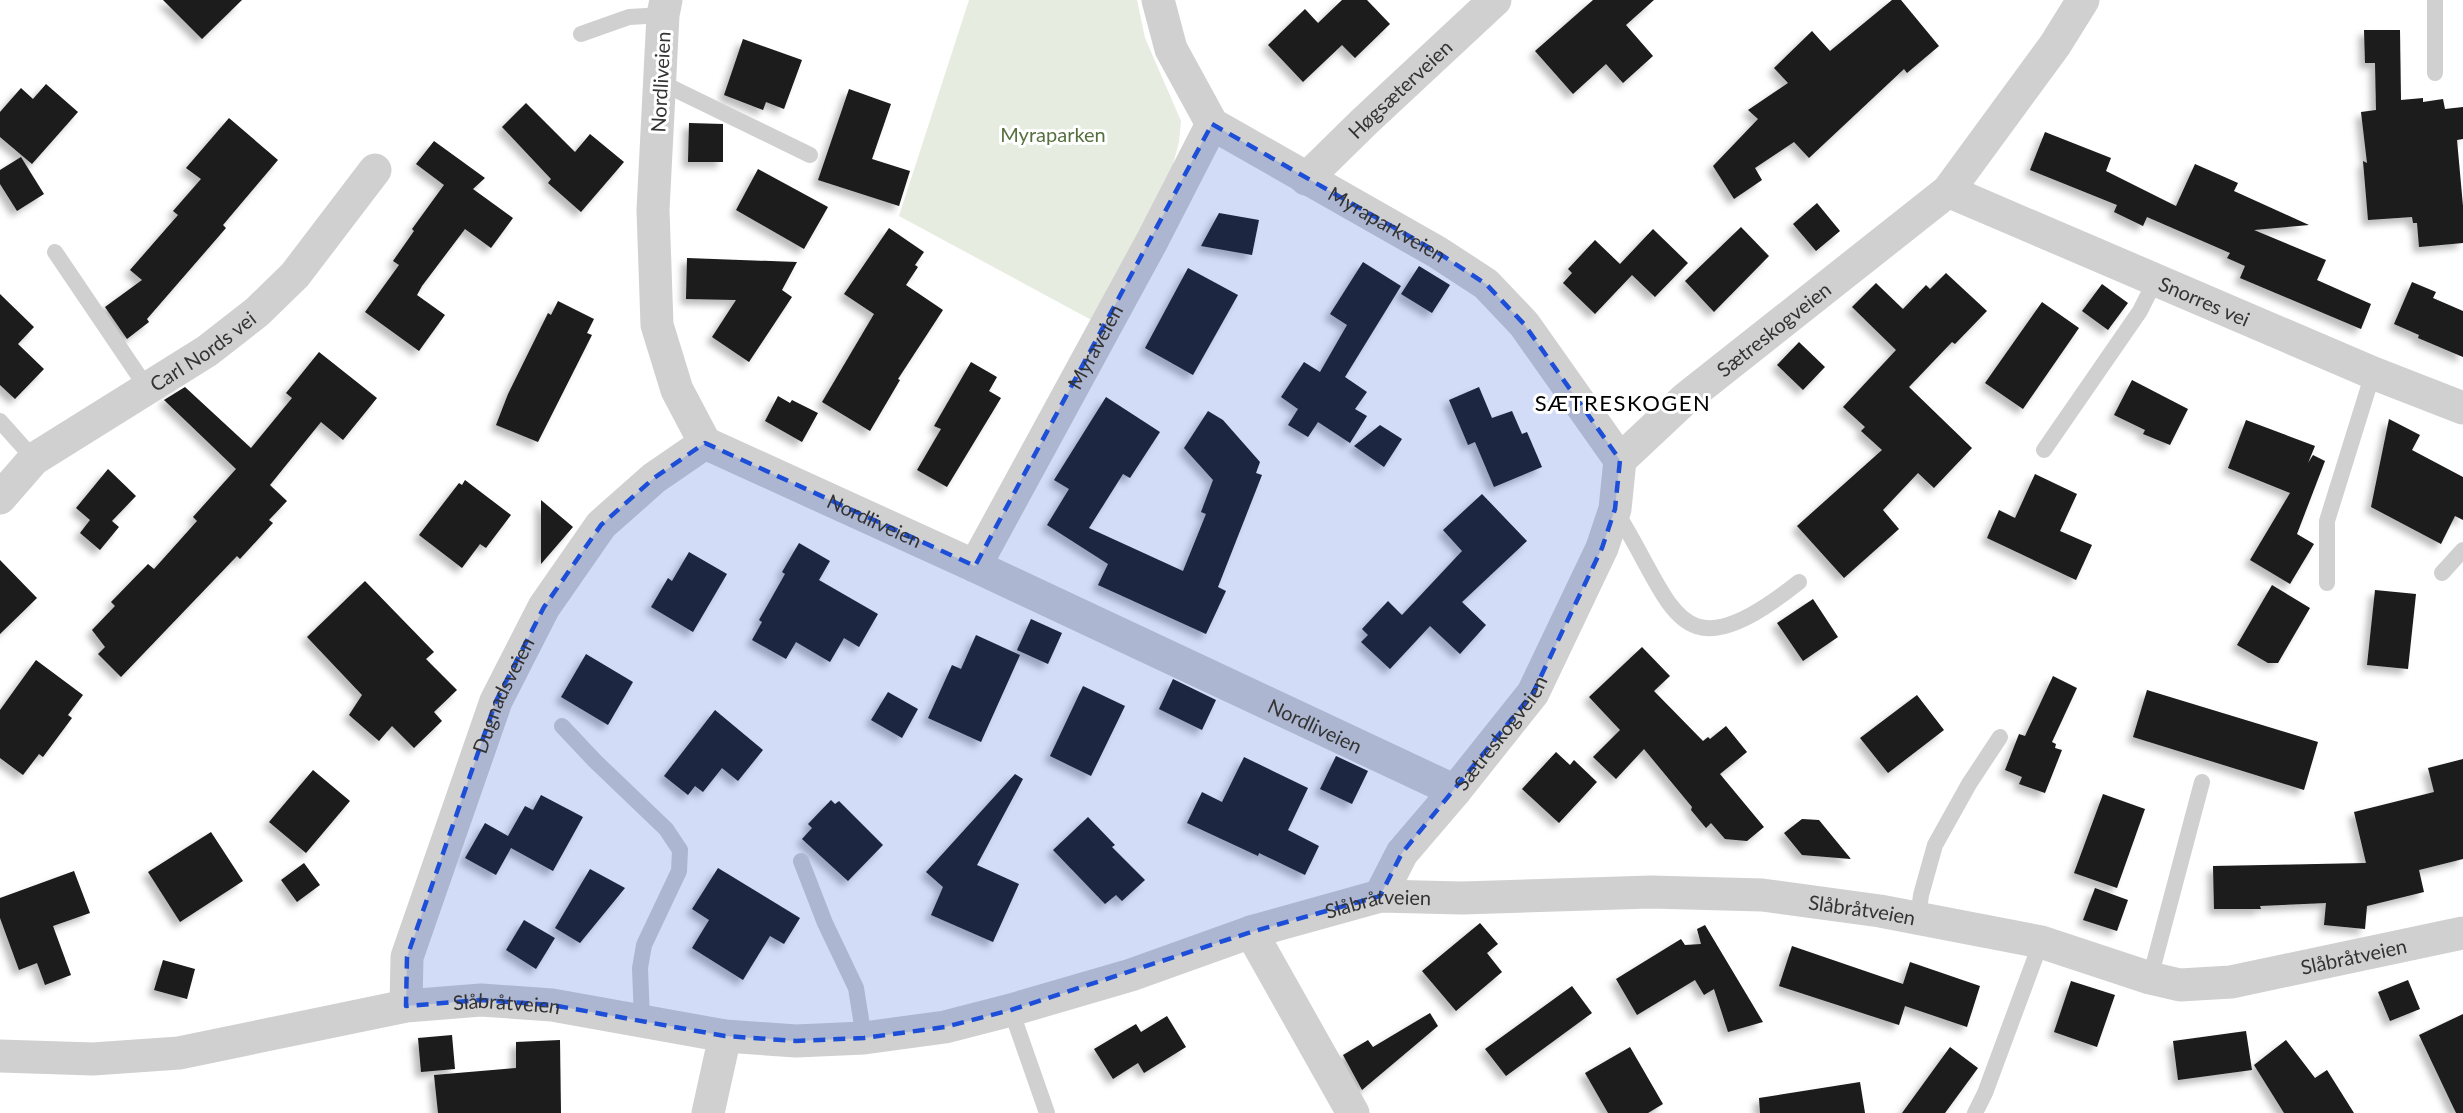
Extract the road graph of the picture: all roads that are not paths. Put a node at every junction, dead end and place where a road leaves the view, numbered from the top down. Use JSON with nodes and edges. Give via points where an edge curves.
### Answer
{"nodes":[{"id":1,"x":1158,"y":0,"type":"edge"},
{"id":2,"x":1495,"y":0,"type":"edge"},
{"id":3,"x":2083,"y":0,"type":"edge"},
{"id":4,"x":2435,"y":0,"type":"edge"},
{"id":5,"x":664,"y":7,"type":"edge"},
{"id":6,"x":581,"y":34,"type":"dead end"},
{"id":7,"x":2435,"y":73,"type":"dead end"},
{"id":8,"x":660,"y":82,"type":"junction"},
{"id":9,"x":1212,"y":124,"type":"junction"},
{"id":10,"x":810,"y":155,"type":"dead end"},
{"id":11,"x":375,"y":170,"type":"dead end"},
{"id":12,"x":1306,"y":179,"type":"junction"},
{"id":13,"x":1948,"y":191,"type":"junction"},
{"id":14,"x":55,"y":252,"type":"dead end"},
{"id":15,"x":2156,"y":279,"type":"junction"},
{"id":16,"x":2373,"y":373,"type":"junction"},
{"id":17,"x":147,"y":388,"type":"junction"},
{"id":18,"x":2463,"y":408,"type":"edge"},
{"id":19,"x":0,"y":421,"type":"edge"},
{"id":20,"x":705,"y":443,"type":"junction"},
{"id":21,"x":2044,"y":450,"type":"dead end"},
{"id":22,"x":34,"y":459,"type":"junction"},
{"id":23,"x":1620,"y":460,"type":"junction"},
{"id":24,"x":0,"y":498,"type":"edge"},
{"id":25,"x":1615,"y":509,"type":"junction"},
{"id":26,"x":2463,"y":550,"type":"edge"},
{"id":27,"x":975,"y":566,"type":"junction"},
{"id":28,"x":2442,"y":573,"type":"dead end"},
{"id":29,"x":1798,"y":582,"type":"dead end"},
{"id":30,"x":2327,"y":583,"type":"dead end"},
{"id":31,"x":562,"y":726,"type":"dead end"},
{"id":32,"x":2000,"y":736,"type":"dead end"},
{"id":33,"x":2202,"y":782,"type":"dead end"},
{"id":34,"x":1455,"y":791,"type":"junction"},
{"id":35,"x":801,"y":861,"type":"dead end"},
{"id":36,"x":1380,"y":896,"type":"junction"},
{"id":37,"x":1918,"y":918,"type":"junction"},
{"id":38,"x":1251,"y":932,"type":"junction"},
{"id":39,"x":2463,"y":933,"type":"edge"},
{"id":40,"x":2042,"y":942,"type":"junction"},
{"id":41,"x":2150,"y":978,"type":"junction"},
{"id":42,"x":406,"y":1006,"type":"junction"},
{"id":43,"x":1011,"y":1010,"type":"junction"},
{"id":44,"x":642,"y":1020,"type":"junction"},
{"id":45,"x":725,"y":1036,"type":"junction"},
{"id":46,"x":864,"y":1038,"type":"junction"},
{"id":47,"x":0,"y":1056,"type":"edge"},
{"id":48,"x":708,"y":1113,"type":"edge"},
{"id":49,"x":1047,"y":1113,"type":"edge"},
{"id":50,"x":1353,"y":1113,"type":"edge"},
{"id":51,"x":1975,"y":1113,"type":"edge"}],
"edges":[{"from":1,"to":9,"type":"street","via":[[1171,49]]},
{"from":2,"to":12,"type":"street","name":"Høgsæterveien"},
{"from":3,"to":13,"type":"street","name":"Sætreskogveien","via":[[2055,45]]},
{"from":4,"to":7,"type":"lane"},
{"from":5,"to":6,"type":"lane"},
{"from":5,"to":8,"type":"street","name":"Nordliveien"},
{"from":8,"to":10,"type":"lane"},
{"from":8,"to":20,"type":"street","name":"Nordliveien","via":[[653,210],[657,325],[677,390]]},
{"from":9,"to":12,"type":"street","name":"Myraparkveien"},
{"from":9,"to":27,"type":"street","name":"Myraveien"},
{"from":11,"to":17,"type":"street","name":"Carl Nords vei","via":[[295,275],[264,305],[207,351]]},
{"from":12,"to":23,"type":"street","name":"Myraparkveien","via":[[1486,284],[1524,324]]},
{"from":13,"to":15,"type":"street","name":"Snorres vei"},
{"from":13,"to":23,"type":"street","name":"Sætreskogveien","via":[[1685,399]]},
{"from":14,"to":17,"type":"lane"},
{"from":15,"to":16,"type":"street","name":"Snorres vei"},
{"from":15,"to":21,"type":"lane","via":[[2140,311]]},
{"from":16,"to":18,"type":"street","name":"Snorres vei"},
{"from":16,"to":30,"type":"lane","via":[[2327,521]]},
{"from":17,"to":22,"type":"street","name":"Carl Nords vei"},
{"from":19,"to":22,"type":"lane"},
{"from":20,"to":27,"type":"street","name":"Nordliveien"},
{"from":20,"to":42,"type":"street","name":"Dugnadsveien","via":[[654,478],[601,525],[544,607],[496,701],[407,957]]},
{"from":22,"to":24,"type":"street","name":"Carl Nords vei"},
{"from":23,"to":25,"type":"street","name":"Sætreskogveien"},
{"from":25,"to":29,"type":"lane","via":[[1664,598],[1675,613],[1696,628],[1716,629],[1739,622],[1770,605]]},
{"from":25,"to":34,"type":"street","name":"Sætreskogveien","via":[[1602,548],[1533,693]]},
{"from":26,"to":28,"type":"lane"},
{"from":27,"to":34,"type":"street","name":"Nordliveien"},
{"from":31,"to":44,"type":"lane","via":[[666,829],[680,850],[680,871],[644,945],[640,968]]},
{"from":32,"to":37,"type":"lane","via":[[1935,845]]},
{"from":33,"to":41,"type":"lane"},
{"from":34,"to":36,"type":"street","name":"Sætreskogveien","via":[[1402,853]]},
{"from":35,"to":46,"type":"lane","via":[[856,988]]},
{"from":36,"to":37,"type":"street","name":"Slåbråtveien","via":[[1462,898],[1651,892],[1762,895]]},
{"from":36,"to":38,"type":"street","name":"Slåbråtveien"},
{"from":37,"to":40,"type":"street","name":"Slåbråtveien"},
{"from":38,"to":43,"type":"street","name":"Slåbråtveien","via":[[1131,975]]},
{"from":38,"to":50,"type":"street"},
{"from":39,"to":41,"type":"street","name":"Slåbråtveien","via":[[2232,982],[2180,985]]},
{"from":40,"to":41,"type":"street","name":"Slåbråtveien"},
{"from":40,"to":51,"type":"lane"},
{"from":42,"to":44,"type":"street","name":"Slåbråtveien","via":[[481,1000],[552,1005]]},
{"from":42,"to":47,"type":"street","name":"Slåbråtveien","via":[[179,1053],[93,1059]]},
{"from":43,"to":46,"type":"street","name":"Slåbråtveien","via":[[945,1027]]},
{"from":43,"to":49,"type":"lane"},
{"from":44,"to":45,"type":"street","name":"Slåbråtveien"},
{"from":45,"to":46,"type":"street","name":"Slåbråtveien","via":[[796,1041]]},
{"from":45,"to":48,"type":"street"}]}
